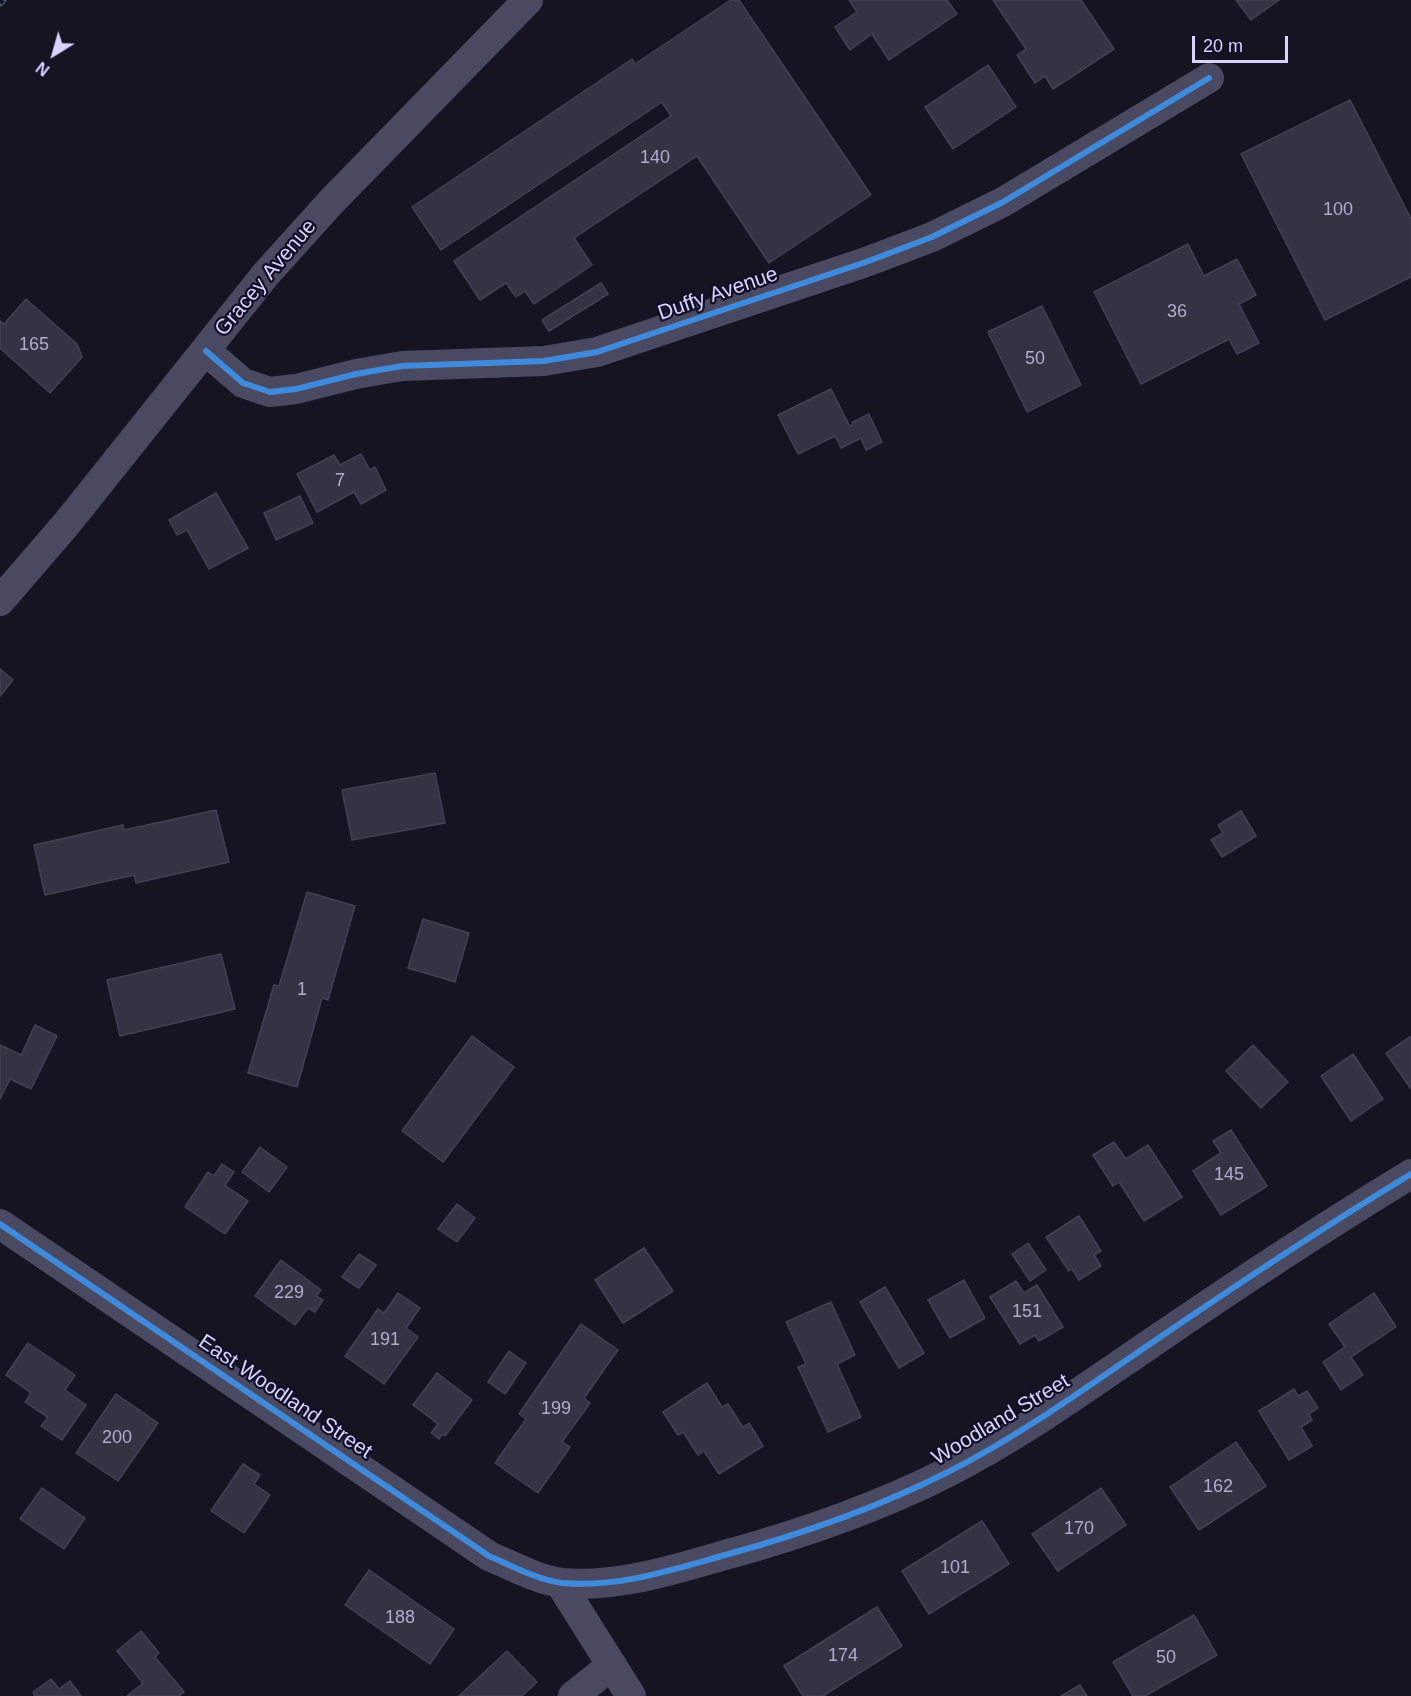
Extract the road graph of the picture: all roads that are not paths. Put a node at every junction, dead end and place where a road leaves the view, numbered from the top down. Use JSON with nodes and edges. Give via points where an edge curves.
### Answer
{"nodes":[{"id":1,"x":528,"y":0,"type":"edge"},
{"id":2,"x":1209,"y":78,"type":"dead end"},
{"id":3,"x":206,"y":351,"type":"junction"},
{"id":4,"x":0,"y":601,"type":"edge"},
{"id":5,"x":1411,"y":1174,"type":"edge"},
{"id":6,"x":0,"y":1224,"type":"edge"},
{"id":7,"x":560,"y":1583,"type":"junction"},
{"id":8,"x":612,"y":1665,"type":"junction"},
{"id":9,"x":573,"y":1696,"type":"edge"},
{"id":10,"x":631,"y":1696,"type":"edge"}],
"edges":[{"from":1,"to":3,"type":"street","name":"Gracey Avenue","via":[[331,202],[266,274]]},
{"from":2,"to":3,"type":"street","name":"Duffy Avenue","via":[[1003,202],[932,237],[597,352],[544,361],[402,366],[270,392],[243,383]]},
{"from":3,"to":4,"type":"street","name":"Gracey Avenue"},
{"from":5,"to":7,"type":"street","name":"Woodland Street","via":[[1273,1260],[1029,1426],[885,1503],[657,1574],[605,1582]]},
{"from":6,"to":7,"type":"street","name":"East Woodland Street","via":[[489,1556]]},
{"from":7,"to":8,"type":"street"},
{"from":8,"to":9,"type":"street"},
{"from":8,"to":10,"type":"street"}]}
